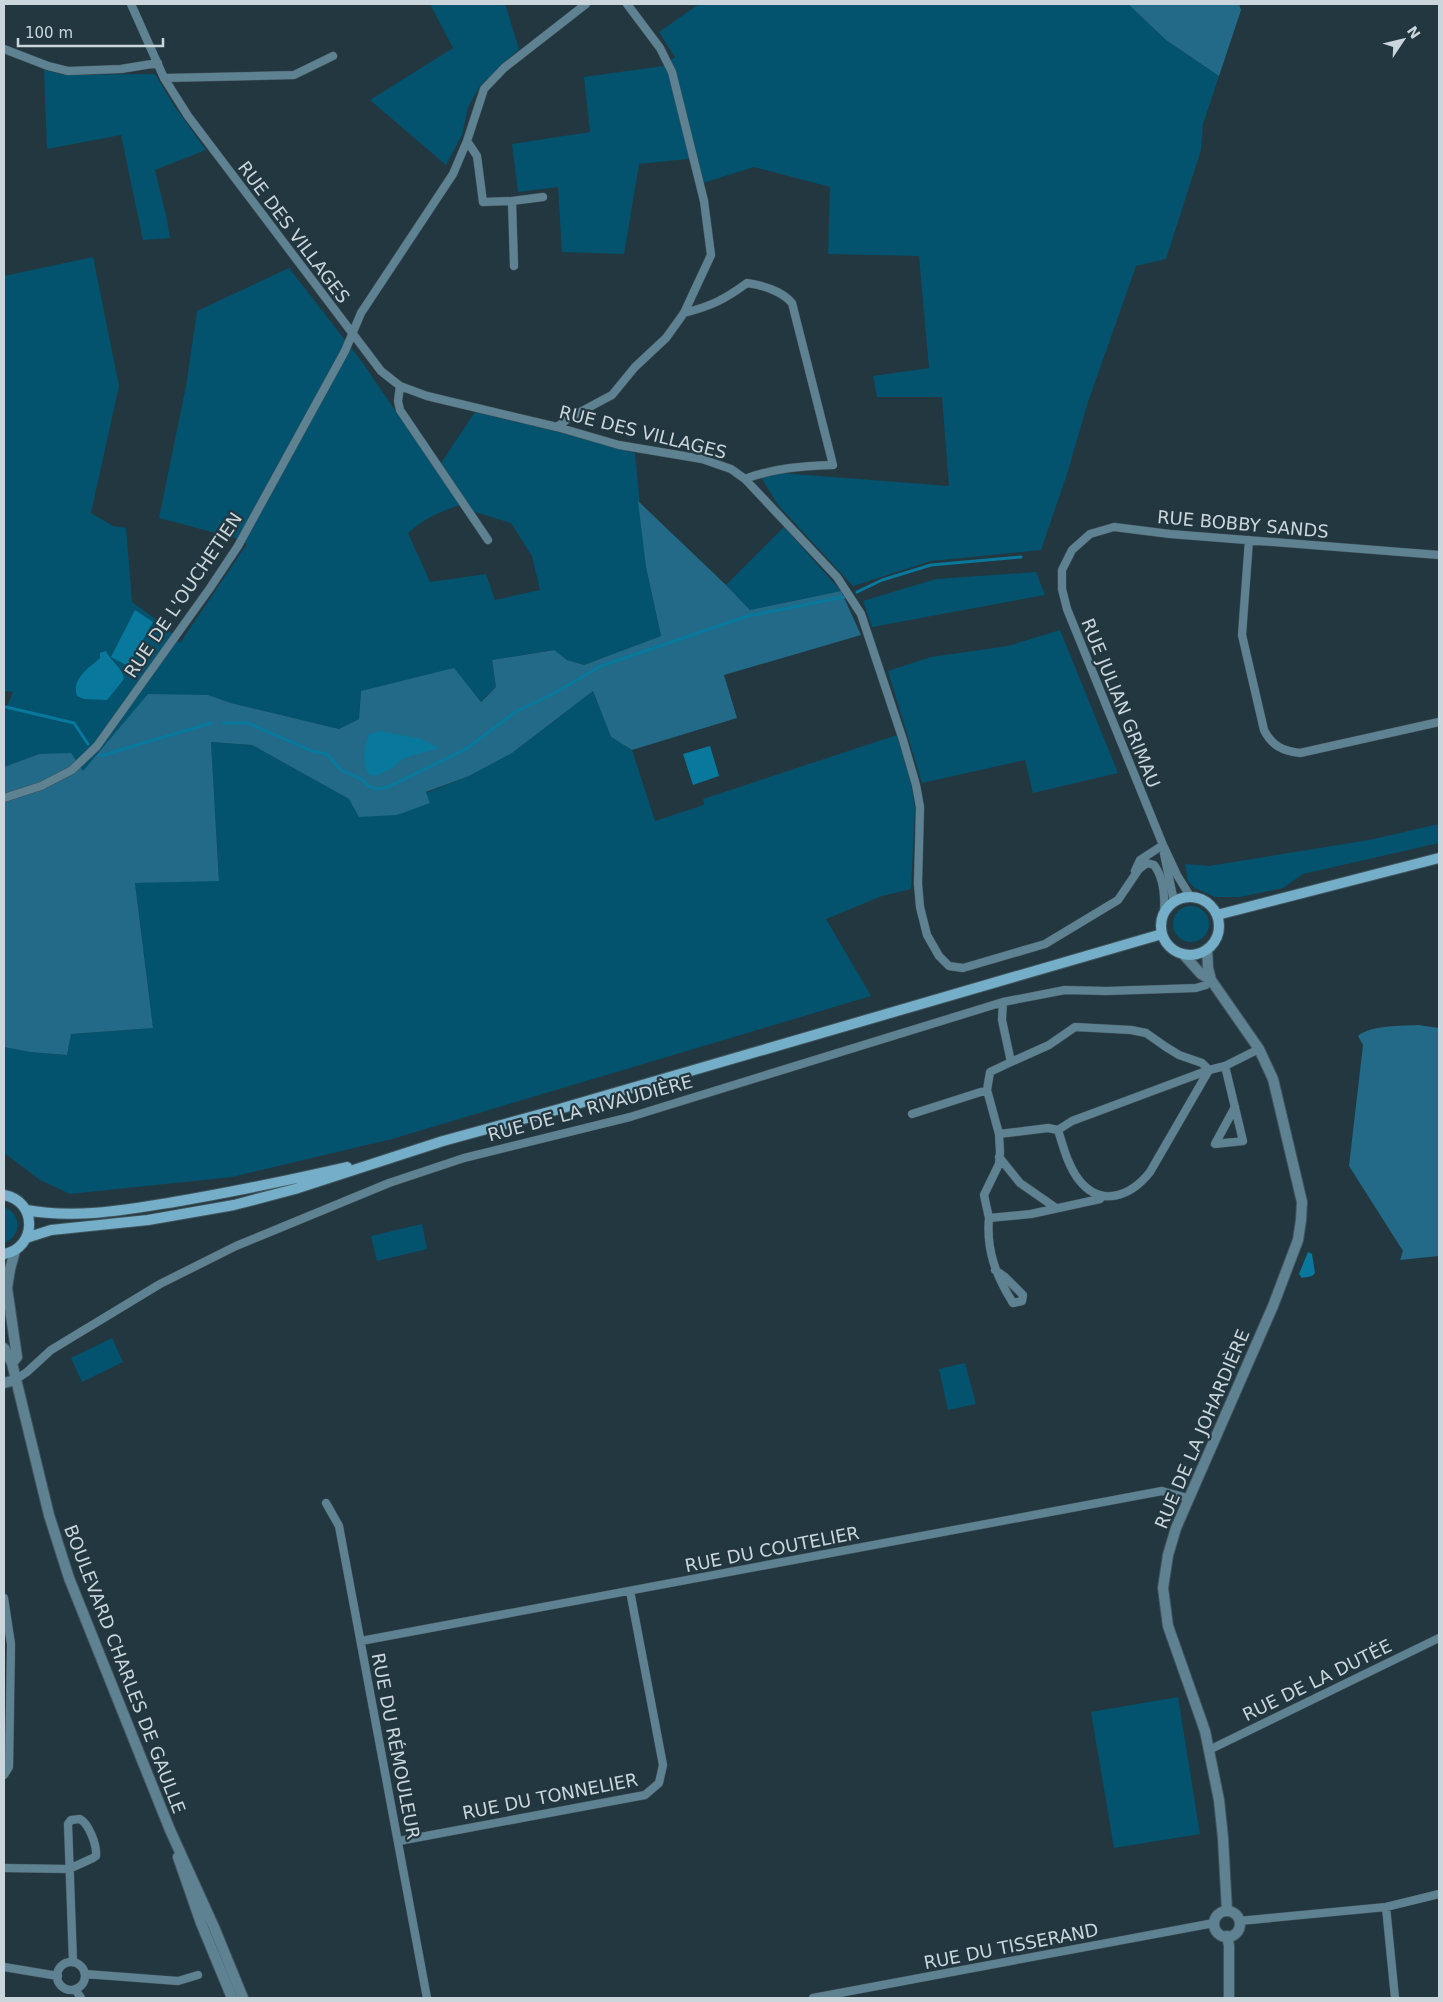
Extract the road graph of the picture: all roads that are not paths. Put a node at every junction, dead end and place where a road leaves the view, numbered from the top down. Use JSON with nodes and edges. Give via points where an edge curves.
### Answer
{"nodes":[{"id":1,"x":131,"y":4,"type":"edge"},
{"id":2,"x":586,"y":4,"type":"edge"},
{"id":3,"x":627,"y":4,"type":"edge"},
{"id":4,"x":4,"y":49,"type":"edge"},
{"id":5,"x":333,"y":56,"type":"dead end"},
{"id":6,"x":158,"y":63,"type":"junction"},
{"id":7,"x":164,"y":78,"type":"junction"},
{"id":8,"x":466,"y":141,"type":"junction"},
{"id":9,"x":543,"y":197,"type":"dead end"},
{"id":10,"x":512,"y":201,"type":"junction"},
{"id":11,"x":514,"y":266,"type":"dead end"},
{"id":12,"x":684,"y":313,"type":"junction"},
{"id":13,"x":352,"y":335,"type":"junction"},
{"id":14,"x":400,"y":386,"type":"junction"},
{"id":15,"x":557,"y":427,"type":"junction"},
{"id":16,"x":745,"y":478,"type":"junction"},
{"id":17,"x":488,"y":540,"type":"dead end"},
{"id":18,"x":1248,"y":540,"type":"junction"},
{"id":19,"x":1439,"y":555,"type":"edge"},
{"id":20,"x":1062,"y":570,"type":"joint"},
{"id":21,"x":1439,"y":722,"type":"edge"},
{"id":22,"x":4,"y":798,"type":"edge"},
{"id":23,"x":1163,"y":845,"type":"junction"},
{"id":24,"x":1439,"y":858,"type":"edge"},
{"id":25,"x":1132,"y":880,"type":"junction"},
{"id":26,"x":1190,"y":896,"type":"junction"},
{"id":27,"x":1174,"y":901,"type":"junction"},
{"id":28,"x":1164,"y":912,"type":"junction"},
{"id":29,"x":1217,"y":914,"type":"junction"},
{"id":30,"x":1162,"y":934,"type":"junction"},
{"id":31,"x":1208,"y":949,"type":"junction"},
{"id":32,"x":1183,"y":954,"type":"junction"},
{"id":33,"x":1211,"y":980,"type":"junction"},
{"id":34,"x":1003,"y":1002,"type":"junction"},
{"id":35,"x":1259,"y":1049,"type":"junction"},
{"id":36,"x":1011,"y":1062,"type":"junction"},
{"id":37,"x":1225,"y":1066,"type":"junction"},
{"id":38,"x":1209,"y":1070,"type":"junction"},
{"id":39,"x":987,"y":1090,"type":"junction"},
{"id":40,"x":1235,"y":1106,"type":"junction"},
{"id":41,"x":912,"y":1114,"type":"dead end"},
{"id":42,"x":1058,"y":1130,"type":"junction"},
{"id":43,"x":999,"y":1134,"type":"junction"},
{"id":44,"x":399,"y":1156,"type":"junction"},
{"id":45,"x":1000,"y":1157,"type":"junction"},
{"id":46,"x":4,"y":1195,"type":"edge"},
{"id":47,"x":1102,"y":1196,"type":"junction"},
{"id":48,"x":1056,"y":1208,"type":"junction"},
{"id":49,"x":26,"y":1210,"type":"junction"},
{"id":50,"x":989,"y":1218,"type":"junction"},
{"id":51,"x":26,"y":1238,"type":"junction"},
{"id":52,"x":15,"y":1251,"type":"junction"},
{"id":53,"x":4,"y":1254,"type":"edge"},
{"id":54,"x":994,"y":1270,"type":"dead end"},
{"id":55,"x":4,"y":1348,"type":"edge"},
{"id":56,"x":12,"y":1363,"type":"junction"},
{"id":57,"x":15,"y":1380,"type":"junction"},
{"id":58,"x":4,"y":1383,"type":"edge"},
{"id":59,"x":1188,"y":1498,"type":"junction"},
{"id":60,"x":326,"y":1503,"type":"dead end"},
{"id":61,"x":630,"y":1591,"type":"junction"},
{"id":62,"x":4,"y":1598,"type":"edge"},
{"id":63,"x":1439,"y":1638,"type":"edge"},
{"id":64,"x":361,"y":1641,"type":"junction"},
{"id":65,"x":7,"y":1695,"type":"edge"},
{"id":66,"x":1209,"y":1750,"type":"junction"},
{"id":67,"x":4,"y":1775,"type":"edge"},
{"id":68,"x":170,"y":1830,"type":"junction"},
{"id":69,"x":399,"y":1841,"type":"junction"},
{"id":70,"x":4,"y":1868,"type":"edge"},
{"id":71,"x":69,"y":1869,"type":"junction"},
{"id":72,"x":1439,"y":1894,"type":"edge"},
{"id":73,"x":1386,"y":1907,"type":"junction"},
{"id":74,"x":1227,"y":1911,"type":"junction"},
{"id":75,"x":1240,"y":1921,"type":"junction"},
{"id":76,"x":1214,"y":1923,"type":"junction"},
{"id":77,"x":1227,"y":1936,"type":"junction"},
{"id":78,"x":73,"y":1962,"type":"junction"},
{"id":79,"x":4,"y":1967,"type":"edge"},
{"id":80,"x":85,"y":1974,"type":"junction"},
{"id":81,"x":198,"y":1975,"type":"dead end"},
{"id":82,"x":58,"y":1976,"type":"junction"},
{"id":83,"x":75,"y":1989,"type":"junction"},
{"id":84,"x":81,"y":1998,"type":"edge"},
{"id":85,"x":232,"y":1998,"type":"edge"},
{"id":86,"x":243,"y":1998,"type":"edge"},
{"id":87,"x":427,"y":1998,"type":"edge"},
{"id":88,"x":813,"y":1998,"type":"edge"},
{"id":89,"x":1229,"y":1998,"type":"edge"},
{"id":90,"x":1395,"y":1998,"type":"edge"}],
"edges":[{"from":1,"to":6,"type":"street","name":"RUE DES VILLAGES"},
{"from":2,"to":8,"type":"street","name":"RUE DE L'OUCHETIEN","via":[[519,56],[484,90]]},
{"from":3,"to":12,"type":"street","via":[[660,48],[672,72],[704,201],[711,255]]},
{"from":4,"to":6,"type":"street","via":[[68,71],[121,69]]},
{"from":5,"to":7,"type":"street","via":[[294,75]]},
{"from":6,"to":7,"type":"street","name":"RUE DES VILLAGES"},
{"from":7,"to":13,"type":"street","name":"RUE DES VILLAGES","via":[[188,116]]},
{"from":8,"to":10,"type":"street","via":[[477,156],[483,202]]},
{"from":8,"to":13,"type":"street","name":"RUE DE L'OUCHETIEN","via":[[453,174],[361,313]]},
{"from":9,"to":10,"type":"street"},
{"from":10,"to":11,"type":"street"},
{"from":12,"to":15,"type":"street","via":[[666,338],[635,367],[612,395]]},
{"from":12,"to":16,"type":"street","via":[[712,306],[747,284],[787,296],[792,303],[833,465],[798,466]]},
{"from":13,"to":14,"type":"street","name":"RUE DES VILLAGES","via":[[380,371]]},
{"from":13,"to":22,"type":"street","name":"RUE DE L'OUCHETIEN","via":[[238,546],[97,746],[72,770],[41,786]]},
{"from":14,"to":15,"type":"street","name":"RUE DES VILLAGES","via":[[427,396]]},
{"from":14,"to":17,"type":"street","via":[[400,410]]},
{"from":15,"to":16,"type":"street","name":"RUE DES VILLAGES","via":[[619,445],[702,459],[731,469]]},
{"from":16,"to":25,"type":"street","name":"RUE DES VILLAGES","via":[[837,577],[862,614],[916,785],[920,807],[920,907],[927,935],[939,956],[949,966],[963,968],[1045,944],[1118,900]]},
{"from":18,"to":19,"type":"street","name":"RUE BOBBY SANDS"},
{"from":18,"to":20,"type":"street","name":"RUE BOBBY SANDS","via":[[1114,528],[1090,534],[1072,550]]},
{"from":18,"to":21,"type":"street","via":[[1242,635],[1264,730],[1276,746],[1300,753]]},
{"from":20,"to":23,"type":"street","name":"RUE JULIAN GRIMAU","via":[[1067,609]]},
{"from":23,"to":25,"type":"street","via":[[1140,860]]},
{"from":23,"to":26,"type":"street","name":"RUE JULIAN GRIMAU"},
{"from":23,"to":27,"type":"street","name":"RUE JULIAN GRIMAU"},
{"from":24,"to":29,"type":"main road"},
{"from":25,"to":28,"type":"street","via":[[1147,863],[1154,864],[1162,882]]},
{"from":26,"to":27,"type":"main road"},
{"from":26,"to":29,"type":"main road","via":[[1207,902]]},
{"from":27,"to":28,"type":"main road"},
{"from":28,"to":30,"type":"main road"},
{"from":29,"to":31,"type":"main road","via":[[1217,936]]},
{"from":30,"to":32,"type":"main road","via":[[1172,949]]},
{"from":30,"to":44,"type":"main road"},
{"from":31,"to":32,"type":"main road","via":[[1198,954]]},
{"from":31,"to":33,"type":"street","name":"RUE DE LA JOHARDIÈRE"},
{"from":32,"to":33,"type":"street","name":"RUE DE LA JOHARDIÈRE"},
{"from":33,"to":34,"type":"street","name":"RUE DE LA RIVAUDIÈRE","via":[[1196,988],[1065,990]]},
{"from":33,"to":35,"type":"street","name":"RUE DE LA JOHARDIÈRE"},
{"from":34,"to":36,"type":"street","via":[[1002,1020]]},
{"from":34,"to":57,"type":"street","name":"RUE DE LA RIVAUDIÈRE","via":[[630,1117],[464,1158],[381,1186],[243,1243],[168,1280],[51,1350]]},
{"from":35,"to":37,"type":"street"},
{"from":35,"to":59,"type":"street","name":"RUE DE LA JOHARDIÈRE","via":[[1273,1079],[1302,1202],[1298,1240],[1273,1306]]},
{"from":36,"to":38,"type":"street","via":[[1049,1045],[1075,1027],[1146,1033],[1179,1055],[1202,1062]]},
{"from":36,"to":39,"type":"street","via":[[990,1072]]},
{"from":37,"to":38,"type":"street"},
{"from":37,"to":40,"type":"street"},
{"from":38,"to":42,"type":"street","via":[[1072,1121]]},
{"from":38,"to":47,"type":"street","via":[[1141,1183],[1116,1196]]},
{"from":39,"to":41,"type":"street"},
{"from":39,"to":43,"type":"street"},
{"from":40,"to":40,"type":"street","via":[[1219,1137],[1215,1144],[1243,1141]]},
{"from":42,"to":43,"type":"street","via":[[1048,1128]]},
{"from":42,"to":47,"type":"street","via":[[1079,1180]]},
{"from":43,"to":45,"type":"street"},
{"from":44,"to":49,"type":"main road","via":[[252,1188],[148,1206],[54,1214]]},
{"from":44,"to":51,"type":"main road","via":[[234,1205],[148,1220],[51,1230]]},
{"from":45,"to":48,"type":"street","via":[[1020,1183]]},
{"from":45,"to":50,"type":"street","via":[[984,1195]]},
{"from":46,"to":49,"type":"main road","via":[[17,1200]]},
{"from":47,"to":48,"type":"street"},
{"from":48,"to":50,"type":"street"},
{"from":49,"to":51,"type":"main road","via":[[30,1223]]},
{"from":50,"to":54,"type":"street","via":[[988,1243]]},
{"from":51,"to":52,"type":"main road"},
{"from":52,"to":53,"type":"main road"},
{"from":52,"to":56,"type":"street","via":[[8,1280],[17,1358]]},
{"from":55,"to":56,"type":"street"},
{"from":56,"to":57,"type":"street","name":"BOULEVARD CHARLES DE GAULLE"},
{"from":57,"to":58,"type":"street"},
{"from":57,"to":68,"type":"street","name":"BOULEVARD CHARLES DE GAULLE","via":[[49,1515],[69,1578]]},
{"from":59,"to":61,"type":"street","name":"RUE DU COUTELIER","via":[[1162,1491]]},
{"from":59,"to":66,"type":"street","name":"RUE DE LA JOHARDIÈRE","via":[[1168,1555],[1163,1588],[1168,1626]]},
{"from":60,"to":64,"type":"street","name":"RUE DU RÉMOULEUR","via":[[339,1526]]},
{"from":61,"to":64,"type":"street","name":"RUE DU COUTELIER"},
{"from":61,"to":69,"type":"street","name":"RUE DU TONNELIER","via":[[663,1765],[660,1783],[645,1795]]},
{"from":62,"to":65,"type":"street","via":[[11,1644],[11,1689]]},
{"from":63,"to":66,"type":"street","name":"RUE DE LA DUTÉE"},
{"from":64,"to":69,"type":"street","name":"RUE DU RÉMOULEUR"},
{"from":65,"to":67,"type":"street","via":[[9,1767]]},
{"from":66,"to":74,"type":"street","name":"RUE DE LA JOHARDIÈRE","via":[[1224,1838]]},
{"from":68,"to":85,"type":"street","name":"BOULEVARD CHARLES DE GAULLE","via":[[182,1870]]},
{"from":68,"to":86,"type":"street","name":"BOULEVARD CHARLES DE GAULLE"},
{"from":69,"to":87,"type":"street","name":"RUE DU RÉMOULEUR"},
{"from":70,"to":71,"type":"street"},
{"from":71,"to":71,"type":"street","via":[[68,1824],[80,1818],[86,1824],[96,1856]]},
{"from":71,"to":78,"type":"street"},
{"from":72,"to":73,"type":"street"},
{"from":73,"to":75,"type":"street"},
{"from":73,"to":90,"type":"street"},
{"from":74,"to":75,"type":"street"},
{"from":74,"to":76,"type":"street","via":[[1217,1916]]},
{"from":75,"to":77,"type":"street","via":[[1238,1930]]},
{"from":76,"to":77,"type":"street","via":[[1218,1932]]},
{"from":76,"to":88,"type":"street","name":"RUE DU TISSERAND"},
{"from":77,"to":89,"type":"street"},
{"from":78,"to":80,"type":"street","via":[[81,1966]]},
{"from":78,"to":82,"type":"street","via":[[61,1966]]},
{"from":79,"to":82,"type":"street"},
{"from":80,"to":81,"type":"street","via":[[178,1981]]},
{"from":80,"to":83,"type":"street","via":[[82,1985]]},
{"from":82,"to":83,"type":"street","via":[[62,1986]]},
{"from":83,"to":84,"type":"street"}]}
